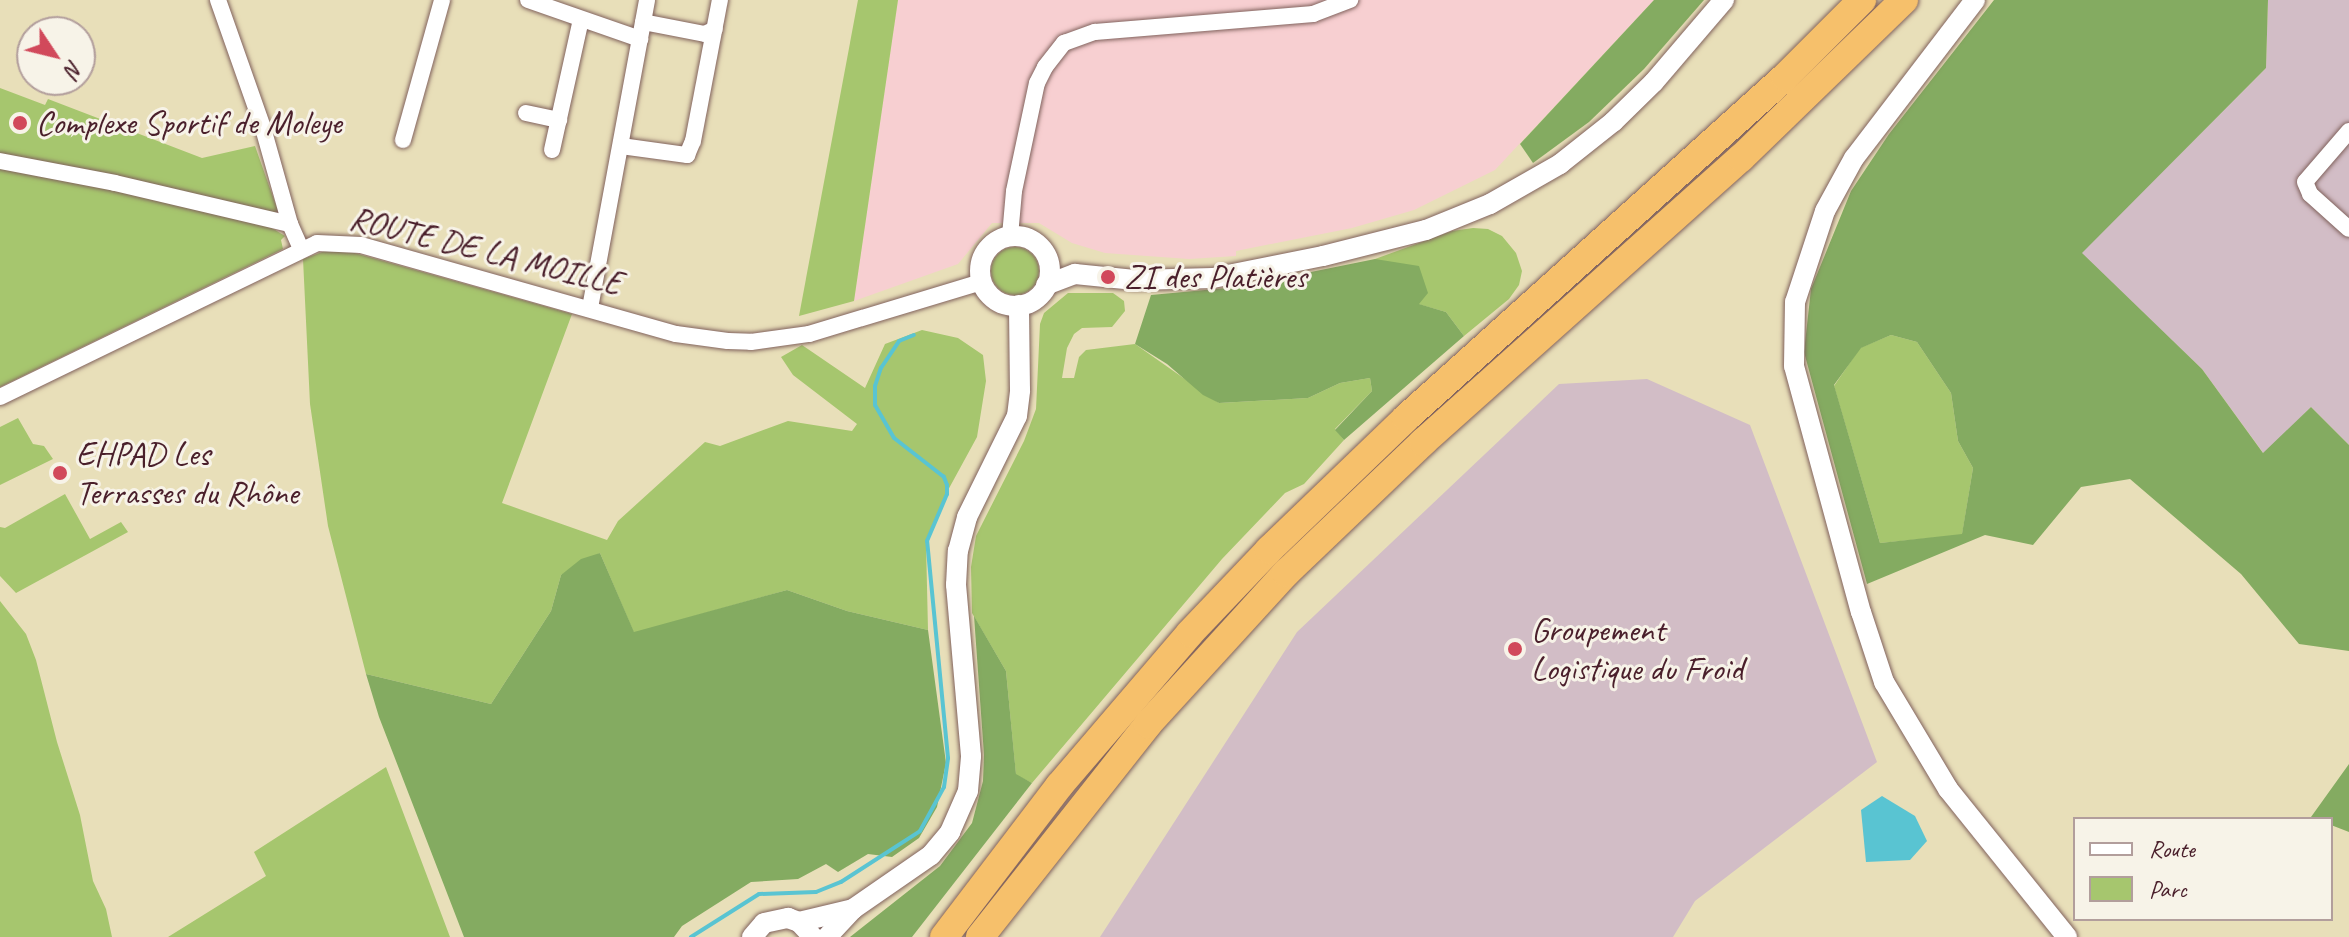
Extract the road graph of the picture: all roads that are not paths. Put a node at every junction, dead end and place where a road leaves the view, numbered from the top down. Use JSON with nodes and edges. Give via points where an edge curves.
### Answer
{"nodes":[{"id":1,"x":218,"y":0,"type":"edge"},
{"id":2,"x":442,"y":0,"type":"edge"},
{"id":3,"x":528,"y":0,"type":"edge"},
{"id":4,"x":647,"y":0,"type":"edge"},
{"id":5,"x":720,"y":0,"type":"edge"},
{"id":6,"x":1350,"y":0,"type":"edge"},
{"id":7,"x":1724,"y":0,"type":"edge"},
{"id":8,"x":1862,"y":0,"type":"edge"},
{"id":9,"x":1904,"y":0,"type":"edge"},
{"id":10,"x":1975,"y":0,"type":"edge"},
{"id":11,"x":581,"y":19,"type":"junction"},
{"id":12,"x":715,"y":29,"type":"junction"},
{"id":13,"x":642,"y":30,"type":"junction"},
{"id":14,"x":526,"y":113,"type":"dead end"},
{"id":15,"x":559,"y":120,"type":"junction"},
{"id":16,"x":2349,"y":131,"type":"edge"},
{"id":17,"x":403,"y":140,"type":"dead end"},
{"id":18,"x":621,"y":146,"type":"junction"},
{"id":19,"x":552,"y":150,"type":"dead end"},
{"id":20,"x":0,"y":161,"type":"edge"},
{"id":21,"x":290,"y":224,"type":"junction"},
{"id":22,"x":2349,"y":229,"type":"edge"},
{"id":23,"x":1010,"y":236,"type":"junction"},
{"id":24,"x":301,"y":249,"type":"junction"},
{"id":25,"x":1042,"y":249,"type":"junction"},
{"id":26,"x":1075,"y":274,"type":"junction"},
{"id":27,"x":981,"y":282,"type":"junction"},
{"id":28,"x":1046,"y":285,"type":"junction"},
{"id":29,"x":1019,"y":305,"type":"junction"},
{"id":30,"x":590,"y":308,"type":"junction"},
{"id":31,"x":0,"y":397,"type":"edge"},
{"id":32,"x":853,"y":909,"type":"junction"},
{"id":33,"x":806,"y":930,"type":"edge"},
{"id":34,"x":752,"y":937,"type":"edge"},
{"id":35,"x":827,"y":937,"type":"edge"},
{"id":36,"x":944,"y":937,"type":"edge"},
{"id":37,"x":980,"y":937,"type":"edge"},
{"id":38,"x":2067,"y":937,"type":"edge"}],
"edges":[{"from":1,"to":21,"type":"street"},
{"from":2,"to":17,"type":"street"},
{"from":3,"to":11,"type":"street"},
{"from":4,"to":13,"type":"street"},
{"from":5,"to":12,"type":"street"},
{"from":6,"to":23,"type":"street","via":[[1313,14],[1095,32],[1064,43],[1037,83]]},
{"from":7,"to":26,"type":"street","via":[[1654,82],[1603,131],[1560,164],[1490,204],[1426,230],[1213,278],[1135,280]]},
{"from":8,"to":36,"type":"highway","via":[[1763,98],[1406,418],[1269,550],[1068,775]]},
{"from":9,"to":37,"type":"highway","via":[[1762,139],[1423,442],[1286,573],[1139,734]]},
{"from":10,"to":38,"type":"street","via":[[1854,158],[1825,211],[1795,302],[1794,366],[1884,682],[1948,789]]},
{"from":11,"to":13,"type":"street"},
{"from":11,"to":15,"type":"street"},
{"from":12,"to":13,"type":"street","via":[[705,34]]},
{"from":12,"to":18,"type":"street","via":[[687,155]]},
{"from":13,"to":18,"type":"street"},
{"from":14,"to":15,"type":"street"},
{"from":15,"to":19,"type":"street"},
{"from":16,"to":22,"type":"street","via":[[2309,173],[2305,188]]},
{"from":18,"to":30,"type":"street"},
{"from":20,"to":21,"type":"street"},
{"from":21,"to":24,"type":"street"},
{"from":23,"to":25,"type":"street","via":[[1033,241]]},
{"from":23,"to":27,"type":"street","via":[[985,252]]},
{"from":24,"to":30,"type":"street","name":"ROUTE DE LA MOILLE","via":[[328,242],[361,245]]},
{"from":24,"to":31,"type":"street","name":"ROUTE DE LA MOILLE"},
{"from":25,"to":26,"type":"street"},
{"from":25,"to":28,"type":"street","via":[[1049,266]]},
{"from":26,"to":28,"type":"street"},
{"from":27,"to":29,"type":"street","via":[[996,300]]},
{"from":27,"to":30,"type":"street","name":"ROUTE DE LA MOILLE","via":[[809,334],[751,342],[676,334]]},
{"from":28,"to":29,"type":"street","via":[[1035,299]]},
{"from":29,"to":32,"type":"street","via":[[1017,416],[967,517],[958,551],[956,585],[971,756],[968,791],[950,832],[931,855]]},
{"from":32,"to":33,"type":"street"},
{"from":32,"to":35,"type":"street"},
{"from":33,"to":34,"type":"street","via":[[776,918]]}]}
